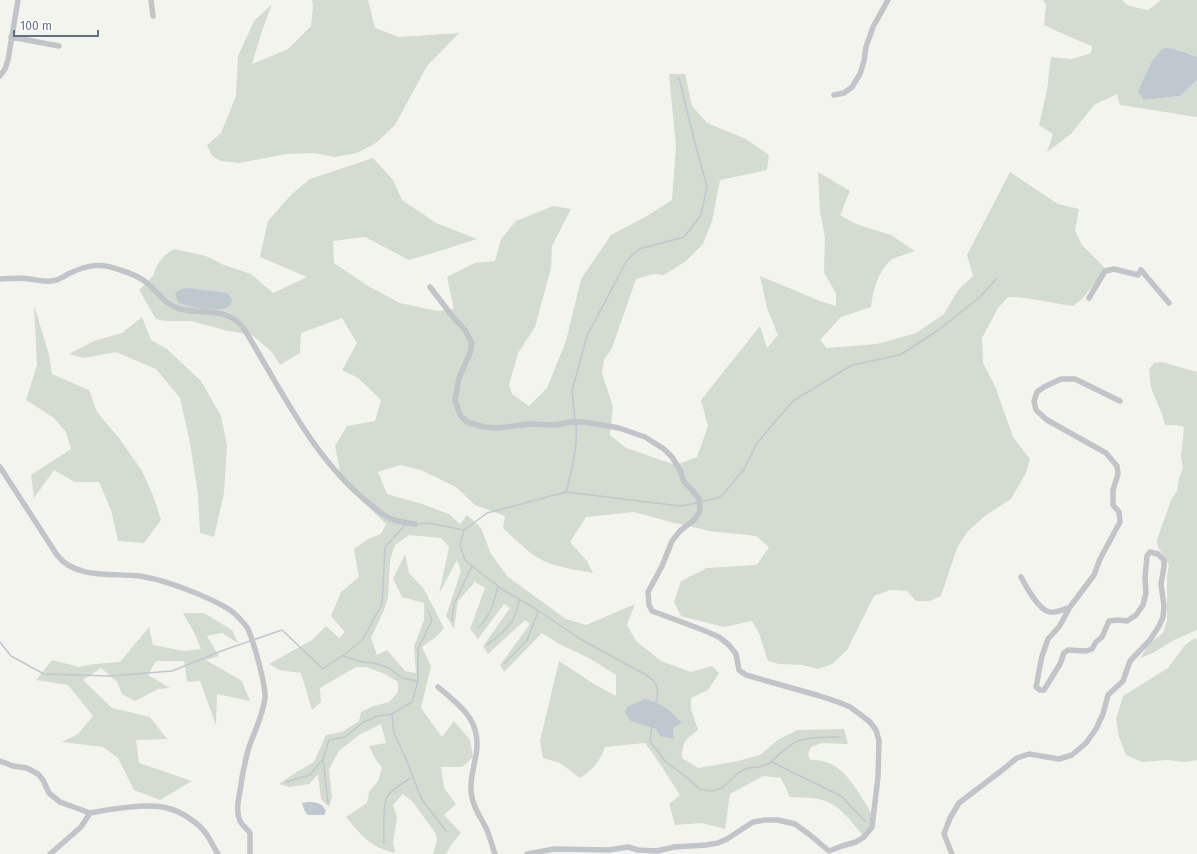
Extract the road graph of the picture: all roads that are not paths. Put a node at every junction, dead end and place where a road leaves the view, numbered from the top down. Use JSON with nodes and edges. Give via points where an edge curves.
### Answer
{"nodes":[{"id":1,"x":18,"y":0,"type":"edge"},
{"id":2,"x":151,"y":0,"type":"edge"},
{"id":3,"x":888,"y":0,"type":"edge"},
{"id":4,"x":153,"y":16,"type":"dead end"},
{"id":5,"x":11,"y":37,"type":"junction"},
{"id":6,"x":59,"y":46,"type":"dead end"},
{"id":7,"x":0,"y":76,"type":"edge"},
{"id":8,"x":834,"y":95,"type":"dead end"},
{"id":9,"x":0,"y":279,"type":"edge"},
{"id":10,"x":430,"y":287,"type":"dead end"},
{"id":11,"x":1089,"y":298,"type":"dead end"},
{"id":12,"x":1169,"y":303,"type":"dead end"},
{"id":13,"x":1120,"y":401,"type":"dead end"},
{"id":14,"x":0,"y":467,"type":"edge"},
{"id":15,"x":415,"y":524,"type":"dead end"},
{"id":16,"x":1021,"y":577,"type":"dead end"},
{"id":17,"x":1069,"y":608,"type":"junction"},
{"id":18,"x":438,"y":687,"type":"dead end"},
{"id":19,"x":0,"y":761,"type":"edge"},
{"id":20,"x":90,"y":813,"type":"junction"},
{"id":21,"x":50,"y":854,"type":"edge"},
{"id":22,"x":218,"y":854,"type":"edge"},
{"id":23,"x":250,"y":854,"type":"edge"},
{"id":24,"x":495,"y":854,"type":"edge"},
{"id":25,"x":527,"y":854,"type":"edge"},
{"id":26,"x":952,"y":854,"type":"edge"}],
"edges":[{"from":1,"to":5,"type":"street"},
{"from":2,"to":4,"type":"street"},
{"from":3,"to":8,"type":"street","via":[[873,27],[860,74],[844,94]]},
{"from":5,"to":6,"type":"street"},
{"from":5,"to":7,"type":"street","via":[[8,60]]},
{"from":9,"to":15,"type":"street","via":[[29,278],[46,282],[96,264],[138,277],[164,301],[181,309],[218,313],[232,318],[246,332],[317,448],[342,477],[363,498],[388,517]]},
{"from":10,"to":25,"type":"street","via":[[465,330],[472,343],[458,378],[455,400],[460,415],[467,422],[498,428],[584,422],[619,428],[646,437],[664,448],[672,457],[684,482],[699,499],[700,511],[696,519],[672,541],[650,588],[648,597],[652,611],[719,637],[736,654],[739,670],[746,674],[850,707],[870,722],[879,741],[872,827],[856,842],[829,851],[795,824],[765,820],[753,822],[727,839],[706,845],[657,851],[628,847],[609,850],[554,848]]},
{"from":11,"to":12,"type":"street","via":[[1105,271],[1114,269],[1138,274],[1141,270]]},
{"from":13,"to":17,"type":"street","via":[[1075,379],[1061,379],[1044,387],[1037,392],[1034,401],[1036,410],[1047,420],[1106,453],[1117,466],[1113,505],[1119,512],[1120,522],[1094,575]]},
{"from":14,"to":23,"type":"street","via":[[57,555],[68,566],[88,572],[153,579],[230,610],[246,627],[264,684],[265,696],[245,763],[238,805],[240,822],[250,833]]},
{"from":16,"to":17,"type":"street","via":[[1044,610],[1050,612]]},
{"from":17,"to":26,"type":"street","via":[[1048,639],[1044,650],[1036,687],[1040,690],[1044,690],[1064,653],[1068,650],[1092,649],[1102,637],[1109,621],[1127,621],[1136,615],[1146,599],[1147,556],[1154,552],[1164,560],[1161,584],[1163,617],[1150,640],[1130,661],[1123,681],[1108,695],[1096,729],[1086,743],[1072,755],[1059,759],[1029,754],[1017,758],[959,803],[944,834]]},
{"from":18,"to":24,"type":"street","via":[[458,704],[474,724],[477,750],[471,782],[473,803],[478,817],[486,828]]},
{"from":19,"to":20,"type":"street","via":[[27,768],[38,774],[49,793],[60,802]]},
{"from":20,"to":21,"type":"street","via":[[81,827]]},
{"from":20,"to":22,"type":"street","via":[[149,806],[166,807],[177,811],[199,826],[207,834]]}]}
